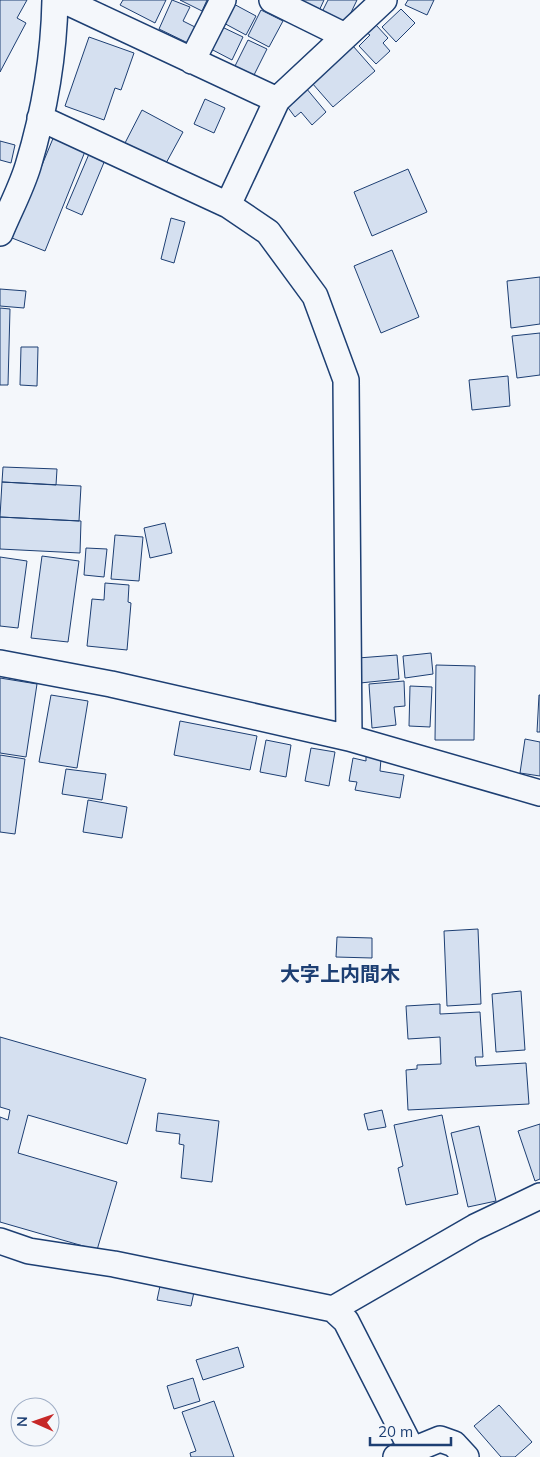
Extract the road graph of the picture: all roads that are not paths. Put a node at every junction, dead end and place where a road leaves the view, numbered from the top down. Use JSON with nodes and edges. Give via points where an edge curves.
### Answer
{"nodes":[{"id":1,"x":55,"y":0,"type":"edge"},
{"id":2,"x":63,"y":0,"type":"edge"},
{"id":3,"x":223,"y":0,"type":"edge"},
{"id":4,"x":272,"y":0,"type":"edge"},
{"id":5,"x":384,"y":0,"type":"edge"},
{"id":6,"x":346,"y":36,"type":"junction"},
{"id":7,"x":192,"y":61,"type":"junction"},
{"id":8,"x":277,"y":100,"type":"junction"},
{"id":9,"x":40,"y":118,"type":"junction"},
{"id":10,"x":228,"y":204,"type":"junction"},
{"id":11,"x":0,"y":233,"type":"edge"},
{"id":12,"x":0,"y":664,"type":"edge"},
{"id":13,"x":350,"y":738,"type":"junction"},
{"id":14,"x":540,"y":793,"type":"edge"},
{"id":15,"x":540,"y":1196,"type":"edge"},
{"id":16,"x":0,"y":1241,"type":"edge"},
{"id":17,"x":333,"y":1309,"type":"junction"},
{"id":18,"x":404,"y":1454,"type":"edge"},
{"id":19,"x":466,"y":1457,"type":"edge"}],
"edges":[{"from":1,"to":9,"type":"street","via":[[54,33]]},
{"from":2,"to":7,"type":"street"},
{"from":3,"to":7,"type":"street"},
{"from":4,"to":6,"type":"street"},
{"from":5,"to":6,"type":"street"},
{"from":6,"to":8,"type":"street"},
{"from":7,"to":8,"type":"street"},
{"from":8,"to":10,"type":"street"},
{"from":9,"to":10,"type":"street"},
{"from":9,"to":11,"type":"street","via":[[28,167]]},
{"from":10,"to":13,"type":"street","via":[[268,232],[315,296],[346,380]]},
{"from":12,"to":13,"type":"street","via":[[111,684]]},
{"from":13,"to":14,"type":"street"},
{"from":15,"to":17,"type":"street","via":[[474,1228]]},
{"from":16,"to":17,"type":"street","via":[[29,1251],[114,1264]]},
{"from":17,"to":18,"type":"street","via":[[346,1321]]},
{"from":18,"to":19,"type":"street","via":[[440,1439],[454,1444]]}]}
